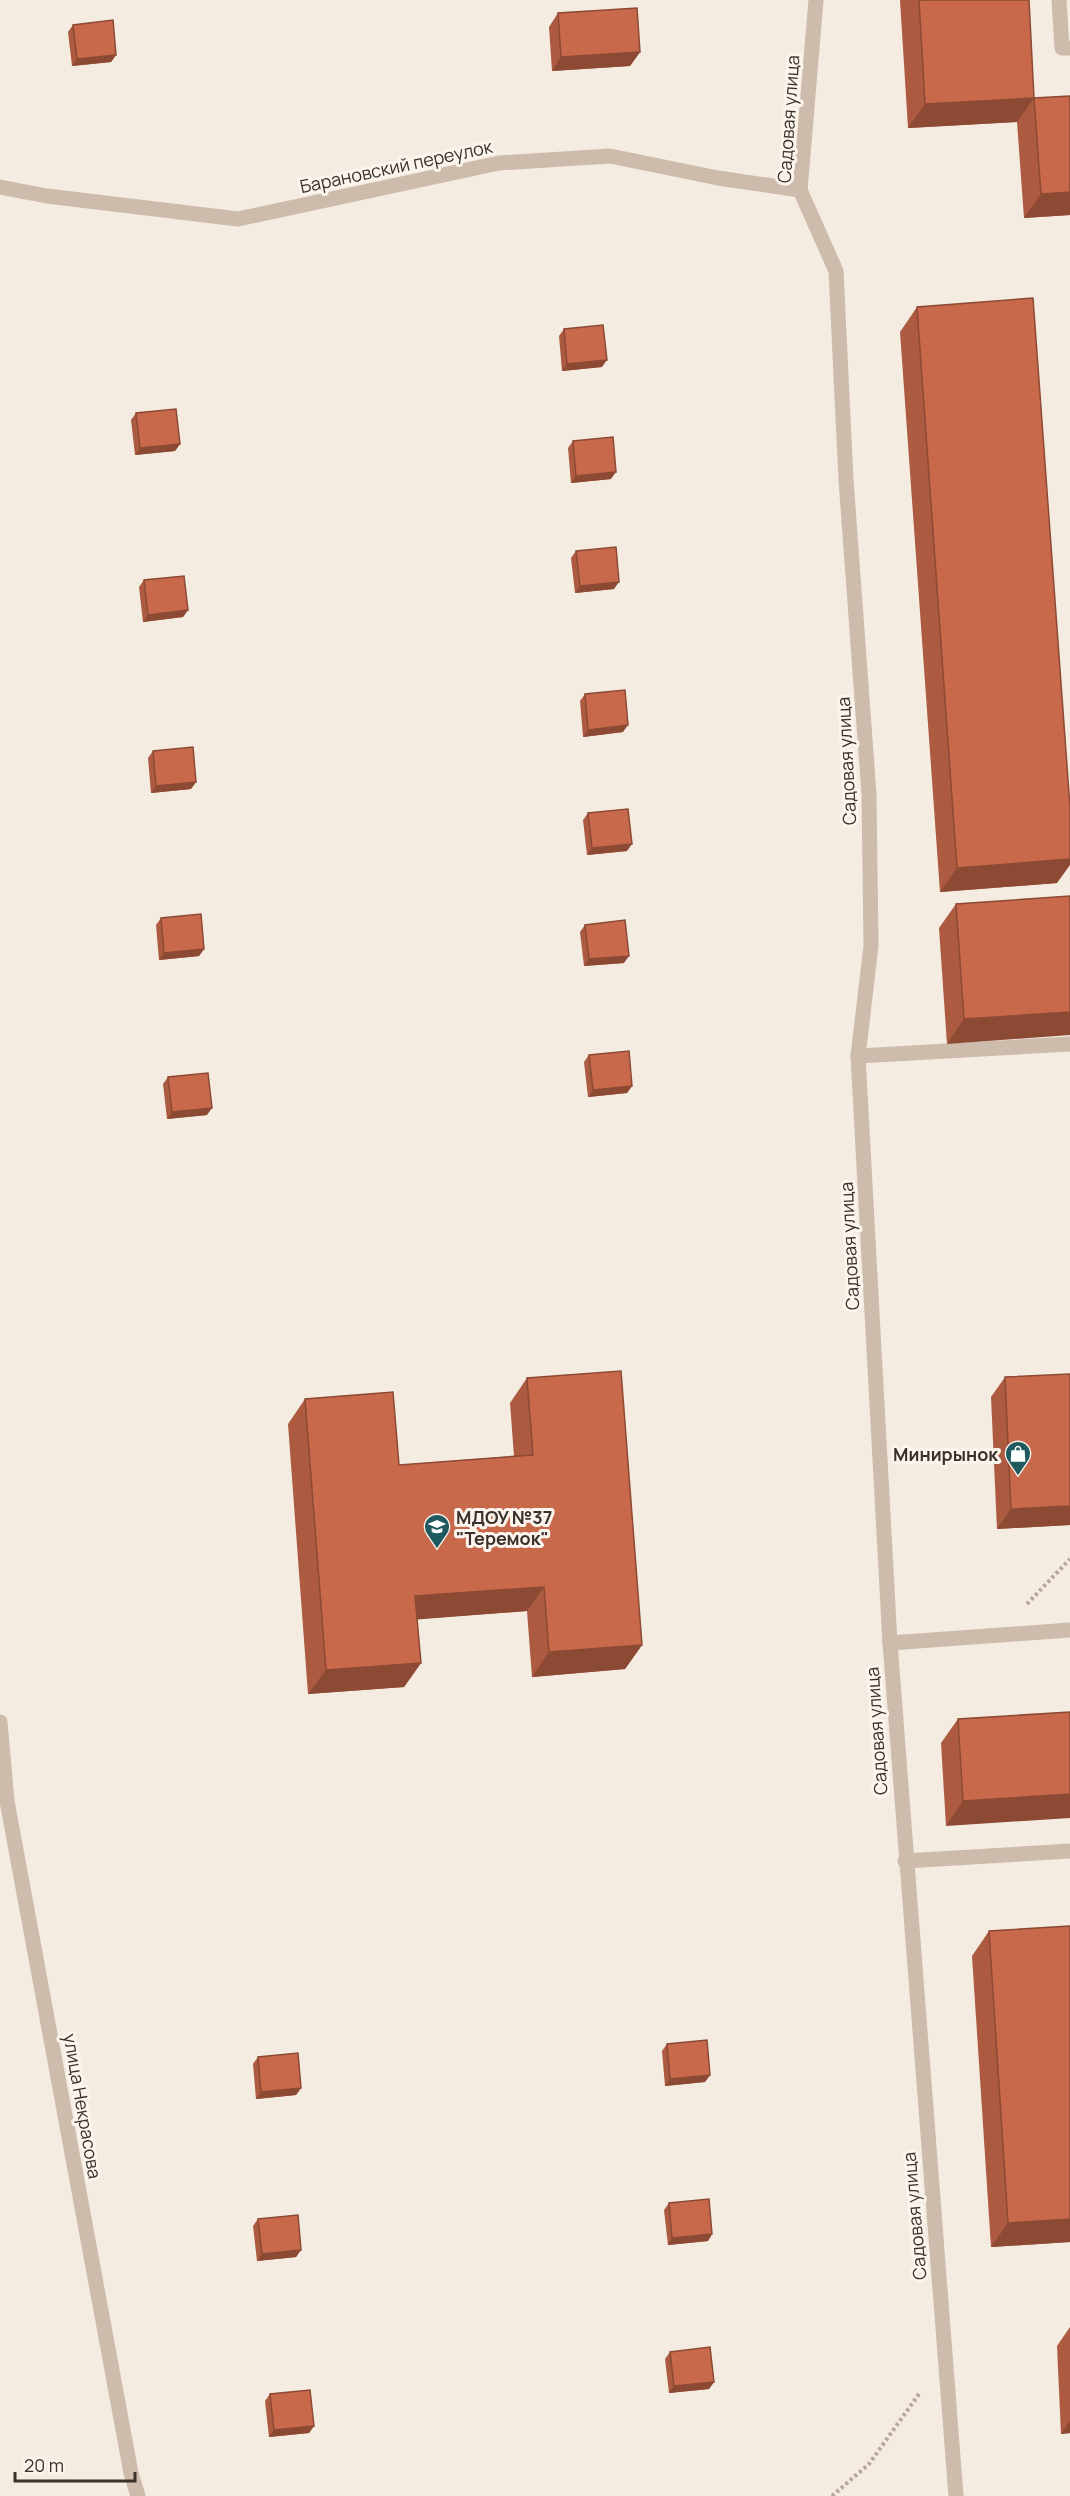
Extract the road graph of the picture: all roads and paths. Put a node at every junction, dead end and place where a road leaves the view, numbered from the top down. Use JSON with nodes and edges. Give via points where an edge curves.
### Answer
{"nodes":[{"id":1,"x":816,"y":0,"type":"edge"},
{"id":2,"x":1059,"y":0,"type":"edge"},
{"id":3,"x":1070,"y":48,"type":"edge"},
{"id":4,"x":0,"y":187,"type":"edge"},
{"id":5,"x":800,"y":190,"type":"junction"},
{"id":6,"x":1070,"y":1044,"type":"edge"},
{"id":7,"x":858,"y":1056,"type":"junction"},
{"id":8,"x":1070,"y":1559,"type":"edge"},
{"id":9,"x":1070,"y":1630,"type":"edge"},
{"id":10,"x":998,"y":1635,"type":"junction"},
{"id":11,"x":890,"y":1643,"type":"junction"},
{"id":12,"x":0,"y":1722,"type":"edge"},
{"id":13,"x":1070,"y":1851,"type":"edge"},
{"id":14,"x":905,"y":1861,"type":"junction"},
{"id":15,"x":945,"y":2357,"type":"junction"},
{"id":16,"x":138,"y":2496,"type":"edge"},
{"id":17,"x":832,"y":2496,"type":"edge"},
{"id":18,"x":956,"y":2496,"type":"edge"}],
"edges":[{"from":1,"to":5,"type":"street","name":"Садовая улица"},
{"from":2,"to":3,"type":"street","via":[[1062,48]]},
{"from":4,"to":5,"type":"street","name":"Барановский переулок","via":[[238,219],[499,163],[610,156]]},
{"from":5,"to":7,"type":"street","name":"Садовая улица","via":[[836,271],[846,480],[870,794],[871,946]]},
{"from":6,"to":7,"type":"street"},
{"from":7,"to":11,"type":"street","name":"Садовая улица"},
{"from":8,"to":10,"type":"path"},
{"from":9,"to":10,"type":"street"},
{"from":10,"to":11,"type":"street"},
{"from":11,"to":14,"type":"street","name":"Садовая улица"},
{"from":12,"to":16,"type":"street","name":"улица Некрасова","via":[[7,1801]]},
{"from":13,"to":14,"type":"street"},
{"from":14,"to":15,"type":"street","name":"Садовая улица"},
{"from":15,"to":17,"type":"path","via":[[869,2464]]},
{"from":15,"to":18,"type":"street","name":"Садовая улица"}]}
